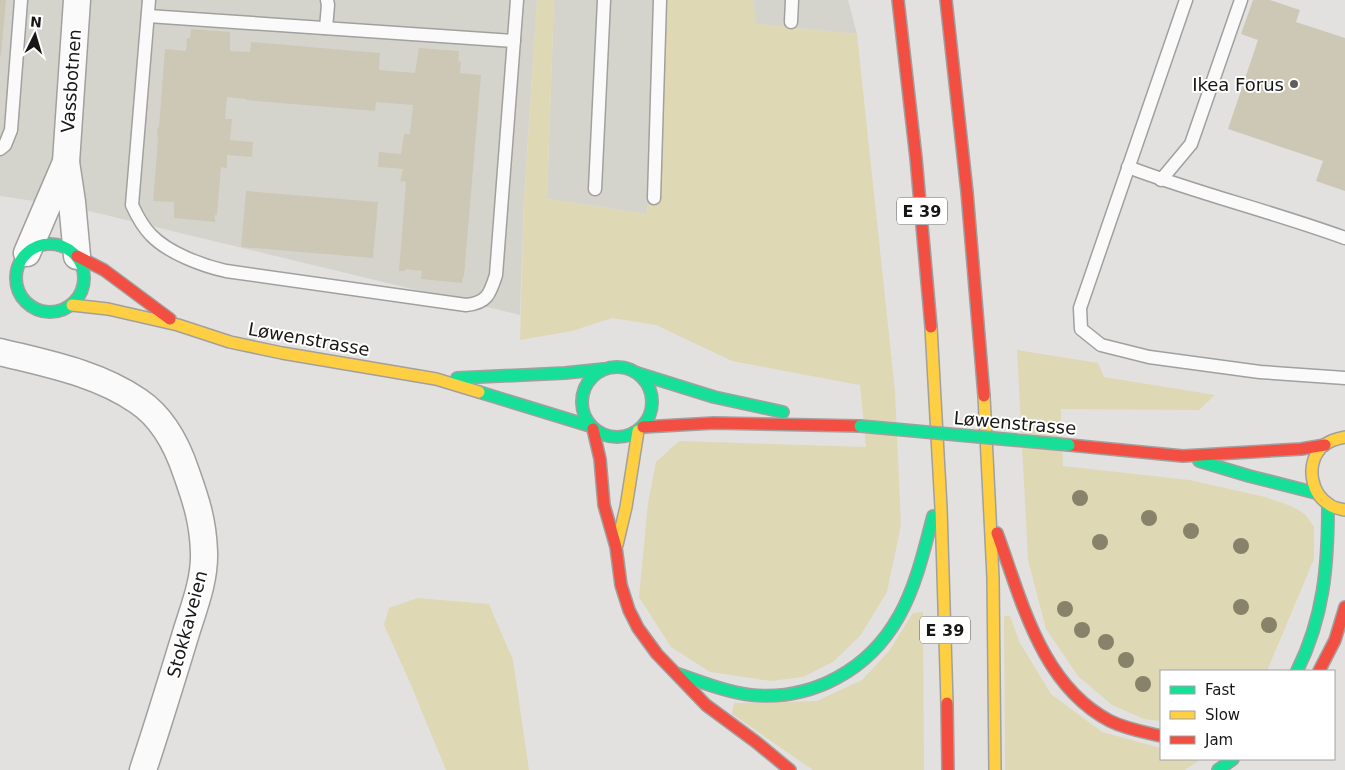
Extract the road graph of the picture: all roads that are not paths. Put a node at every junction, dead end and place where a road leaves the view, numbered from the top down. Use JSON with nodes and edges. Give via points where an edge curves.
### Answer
{"nodes":[{"id":1,"x":22,"y":0,"type":"edge"},
{"id":2,"x":77,"y":0,"type":"edge"},
{"id":3,"x":149,"y":0,"type":"edge"},
{"id":4,"x":326,"y":0,"type":"edge"},
{"id":5,"x":517,"y":0,"type":"edge"},
{"id":6,"x":604,"y":0,"type":"edge"},
{"id":7,"x":660,"y":0,"type":"edge"},
{"id":8,"x":792,"y":0,"type":"edge"},
{"id":9,"x":898,"y":0,"type":"edge"},
{"id":10,"x":946,"y":0,"type":"edge"},
{"id":11,"x":1186,"y":0,"type":"edge"},
{"id":12,"x":1241,"y":0,"type":"edge"},
{"id":13,"x":148,"y":16,"type":"junction"},
{"id":14,"x":791,"y":22,"type":"dead end"},
{"id":15,"x":326,"y":28,"type":"junction"},
{"id":16,"x":514,"y":41,"type":"junction"},
{"id":17,"x":0,"y":149,"type":"edge"},
{"id":18,"x":66,"y":162,"type":"junction"},
{"id":19,"x":1128,"y":167,"type":"junction"},
{"id":20,"x":1161,"y":180,"type":"junction"},
{"id":21,"x":595,"y":189,"type":"dead end"},
{"id":22,"x":654,"y":198,"type":"dead end"},
{"id":23,"x":1345,"y":238,"type":"edge"},
{"id":24,"x":77,"y":256,"type":"junction"},
{"id":25,"x":18,"y":259,"type":"junction"},
{"id":26,"x":8,"y":300,"type":"dead end"},
{"id":27,"x":72,"y":305,"type":"junction"},
{"id":28,"x":32,"y":307,"type":"junction"},
{"id":29,"x":178,"y":324,"type":"junction"},
{"id":30,"x":0,"y":352,"type":"edge"},
{"id":31,"x":604,"y":369,"type":"junction"},
{"id":32,"x":638,"y":373,"type":"junction"},
{"id":33,"x":1345,"y":378,"type":"edge"},
{"id":34,"x":436,"y":379,"type":"junction"},
{"id":35,"x":843,"y":425,"type":"junction"},
{"id":36,"x":592,"y":428,"type":"junction"},
{"id":37,"x":640,"y":429,"type":"junction"},
{"id":38,"x":1345,"y":437,"type":"edge"},
{"id":39,"x":1325,"y":445,"type":"junction"},
{"id":40,"x":1183,"y":456,"type":"junction"},
{"id":41,"x":941,"y":490,"type":"junction"},
{"id":42,"x":1316,"y":493,"type":"junction"},
{"id":43,"x":1328,"y":506,"type":"junction"},
{"id":44,"x":1345,"y":510,"type":"edge"},
{"id":45,"x":989,"y":511,"type":"junction"},
{"id":46,"x":616,"y":547,"type":"junction"},
{"id":47,"x":1345,"y":607,"type":"edge"},
{"id":48,"x":1298,"y":670,"type":"edge"},
{"id":49,"x":1320,"y":670,"type":"edge"},
{"id":50,"x":676,"y":673,"type":"junction"},
{"id":51,"x":1160,"y":736,"type":"edge"},
{"id":52,"x":1232,"y":760,"type":"edge"},
{"id":53,"x":143,"y":770,"type":"edge"},
{"id":54,"x":790,"y":770,"type":"edge"},
{"id":55,"x":948,"y":770,"type":"edge"},
{"id":56,"x":995,"y":770,"type":"edge"},
{"id":57,"x":1218,"y":770,"type":"edge"}],
"edges":[{"from":1,"to":17,"type":"lane","via":[[11,130]]},
{"from":2,"to":18,"type":"street","name":"Vassbotnen"},
{"from":3,"to":13,"type":"lane"},
{"from":4,"to":15,"type":"lane"},
{"from":5,"to":16,"type":"lane"},
{"from":6,"to":21,"type":"lane"},
{"from":7,"to":22,"type":"lane"},
{"from":8,"to":14,"type":"lane"},
{"from":9,"to":41,"type":"main road","number":"E 39","via":[[925,243]]},
{"from":10,"to":45,"type":"main road","number":"E 39","via":[[978,316]]},
{"from":11,"to":19,"type":"lane"},
{"from":12,"to":20,"type":"lane","via":[[1191,144]]},
{"from":13,"to":15,"type":"lane"},
{"from":13,"to":16,"type":"lane","via":[[132,206],[152,236],[172,250],[217,269],[466,305],[484,300],[491,292],[496,275]]},
{"from":15,"to":16,"type":"lane"},
{"from":18,"to":24,"type":"street","name":"Vassbotnen"},
{"from":18,"to":25,"type":"street","name":"Vassbotnen"},
{"from":19,"to":20,"type":"lane"},
{"from":19,"to":33,"type":"lane","via":[[1080,308],[1082,329],[1101,344],[1149,357],[1260,372]]},
{"from":20,"to":23,"type":"lane"},
{"from":24,"to":25,"type":"main road","via":[[69,249],[48,244],[37,246]]},
{"from":24,"to":27,"type":"main road","via":[[84,268],[85,282]]},
{"from":24,"to":29,"type":"main road","name":"Løwenstrasse","via":[[104,270]]},
{"from":25,"to":28,"type":"main road","via":[[17,287],[22,298]]},
{"from":26,"to":28,"type":"main road"},
{"from":27,"to":28,"type":"main road","via":[[59,312],[45,312]]},
{"from":27,"to":29,"type":"main road","name":"Løwenstrasse"},
{"from":29,"to":34,"type":"main road","name":"Løwenstrasse","via":[[230,342],[282,354]]},
{"from":30,"to":53,"type":"street","name":"Stokkaveien","via":[[83,374],[140,402],[164,427],[181,457],[197,501],[203,528],[202,581]]},
{"from":31,"to":32,"type":"main road","via":[[621,367]]},
{"from":31,"to":34,"type":"main road","name":"Løwenstrasse"},
{"from":31,"to":36,"type":"main road","via":[[586,384],[582,394],[584,416]]},
{"from":32,"to":35,"type":"main road","name":"Løwenstrasse","via":[[714,397]]},
{"from":32,"to":37,"type":"main road","via":[[650,389],[652,399],[650,414]]},
{"from":34,"to":36,"type":"main road","name":"Løwenstrasse"},
{"from":35,"to":37,"type":"main road","name":"Løwenstrasse","via":[[714,423]]},
{"from":35,"to":40,"type":"main road","name":"Løwenstrasse","bridge":true},
{"from":36,"to":37,"type":"main road","via":[[601,434],[620,438]]},
{"from":36,"to":46,"type":"main road","number":"E 39","via":[[600,459],[604,505]]},
{"from":37,"to":46,"type":"main road","number":"E 39"},
{"from":38,"to":39,"type":"main road","name":"Løwenstrasse"},
{"from":39,"to":40,"type":"main road","name":"Løwenstrasse"},
{"from":39,"to":42,"type":"main road","via":[[1316,454],[1311,467]]},
{"from":40,"to":42,"type":"main road","name":"Løwenstrasse"},
{"from":41,"to":50,"type":"main road","number":"E 39","via":[[913,583],[898,618],[877,648],[847,674],[810,691],[771,696],[735,692]]},
{"from":41,"to":55,"type":"main road","number":"E 39"},
{"from":42,"to":43,"type":"main road"},
{"from":43,"to":44,"type":"main road"},
{"from":43,"to":48,"type":"main road","via":[[1327,565],[1321,604],[1315,632]]},
{"from":45,"to":51,"type":"main road","number":"E 39","via":[[1031,626],[1049,665],[1081,700],[1109,720]]},
{"from":45,"to":56,"type":"main road","number":"E 39"},
{"from":46,"to":50,"type":"main road","number":"E 39","via":[[621,586],[629,610],[647,641]]},
{"from":47,"to":49,"type":"main road"},
{"from":50,"to":54,"type":"main road","number":"E 39","via":[[706,705]]},
{"from":52,"to":57,"type":"main road"}]}
